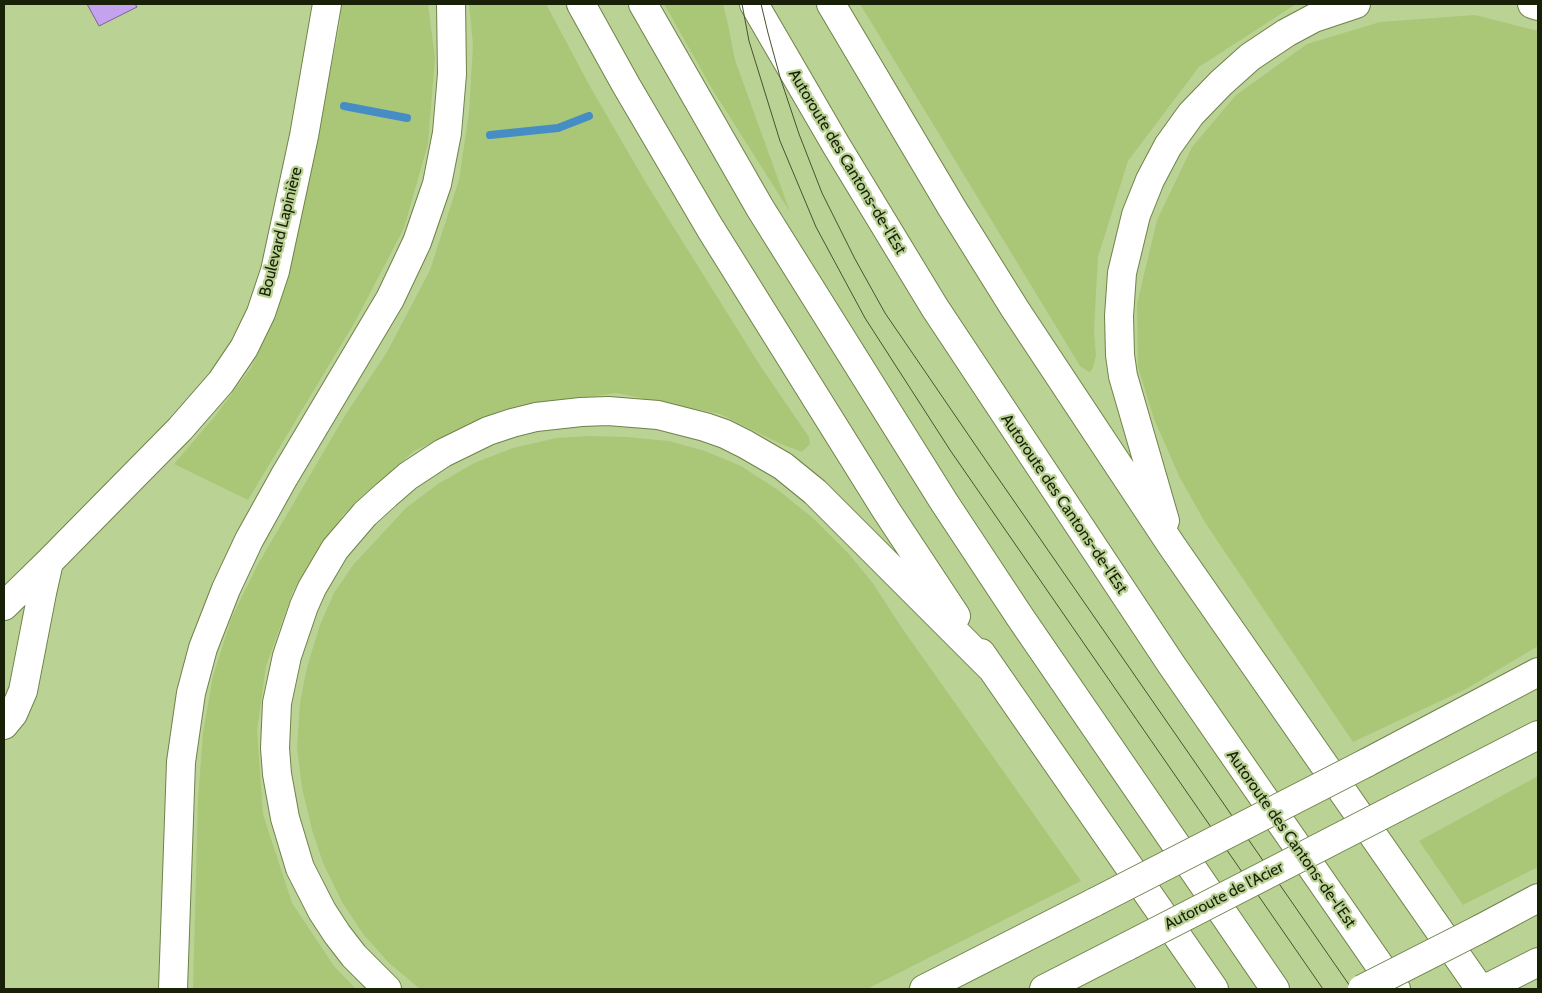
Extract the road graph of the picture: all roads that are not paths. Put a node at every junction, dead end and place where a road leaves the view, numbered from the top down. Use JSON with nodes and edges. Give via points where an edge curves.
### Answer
{"nodes":[{"id":1,"x":327,"y":4,"type":"edge"},
{"id":2,"x":451,"y":4,"type":"edge"},
{"id":3,"x":581,"y":4,"type":"edge"},
{"id":4,"x":643,"y":4,"type":"edge"},
{"id":5,"x":754,"y":4,"type":"edge"},
{"id":6,"x":831,"y":4,"type":"edge"},
{"id":7,"x":1356,"y":4,"type":"edge"},
{"id":8,"x":1532,"y":4,"type":"edge"},
{"id":9,"x":1538,"y":6,"type":"edge"},
{"id":10,"x":1172,"y":546,"type":"junction"},
{"id":11,"x":49,"y":562,"type":"junction"},
{"id":12,"x":4,"y":606,"type":"edge"},
{"id":13,"x":992,"y":669,"type":"junction"},
{"id":14,"x":1536,"y":672,"type":"edge"},
{"id":15,"x":4,"y":725,"type":"edge"},
{"id":16,"x":1538,"y":734,"type":"edge"},
{"id":17,"x":1538,"y":898,"type":"edge"},
{"id":18,"x":1538,"y":962,"type":"edge"},
{"id":19,"x":173,"y":989,"type":"edge"},
{"id":20,"x":387,"y":989,"type":"edge"},
{"id":21,"x":924,"y":989,"type":"edge"},
{"id":22,"x":1044,"y":989,"type":"edge"},
{"id":23,"x":1214,"y":989,"type":"edge"},
{"id":24,"x":1275,"y":989,"type":"edge"},
{"id":25,"x":1362,"y":989,"type":"edge"},
{"id":26,"x":1396,"y":989,"type":"edge"},
{"id":27,"x":1480,"y":989,"type":"edge"},
{"id":28,"x":1485,"y":989,"type":"edge"}],
"edges":[{"from":1,"to":11,"type":"main road","name":"Boulevard Lapinière","via":[[304,136],[274,271],[261,313],[244,348],[221,382],[180,429]]},
{"from":2,"to":19,"type":"main road","via":[[452,74],[447,133],[437,184],[417,242],[386,306],[249,540],[203,648],[191,693],[181,762]]},
{"from":3,"to":13,"type":"main road","via":[[710,228],[886,510]]},
{"from":4,"to":24,"type":"main road","via":[[760,208],[939,494]]},
{"from":5,"to":26,"type":"main road","name":"Autoroute des Cantons-de-l'Est","via":[[935,308],[1171,664]]},
{"from":6,"to":10,"type":"main road","via":[[1015,308]]},
{"from":7,"to":10,"type":"main road","via":[[1314,18],[1286,33],[1250,57],[1221,83],[1191,114],[1168,146],[1136,216],[1121,280],[1120,355],[1123,376]]},
{"from":8,"to":9,"type":"main road"},
{"from":10,"to":27,"type":"main road"},
{"from":11,"to":12,"type":"main road","name":"Boulevard Lapinière"},
{"from":11,"to":15,"type":"main road","via":[[23,691]]},
{"from":13,"to":20,"type":"main road","via":[[815,492],[783,466],[725,434],[658,415],[581,412],[512,423],[443,453],[386,495],[335,549],[304,606],[287,656],[277,703],[277,774],[285,818],[300,868],[337,934]]},
{"from":13,"to":23,"type":"main road"},
{"from":14,"to":21,"type":"main road","bridge":true,"via":[[1366,764]]},
{"from":16,"to":22,"type":"main road","name":"Autoroute de l'Acier","bridge":true},
{"from":17,"to":25,"type":"main road","bridge":true},
{"from":18,"to":28,"type":"main road"}]}
